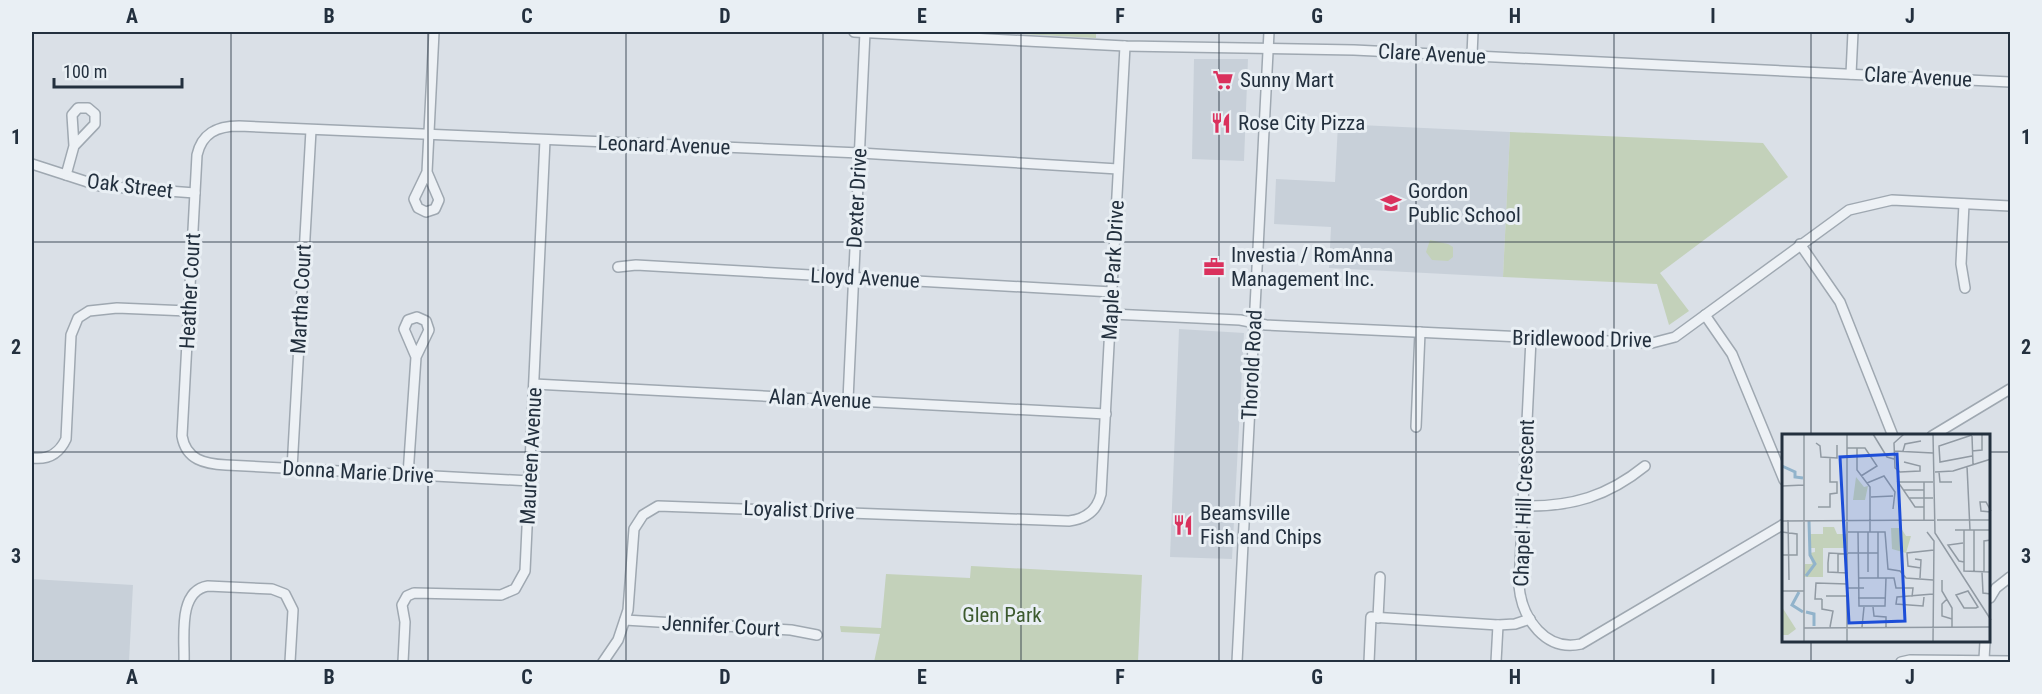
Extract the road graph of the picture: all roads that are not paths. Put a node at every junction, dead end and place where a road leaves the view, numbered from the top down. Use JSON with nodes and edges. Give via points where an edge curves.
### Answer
{"nodes":[{"id":1,"x":434,"y":32,"type":"edge"},
{"id":2,"x":856,"y":32,"type":"edge"},
{"id":3,"x":865,"y":32,"type":"edge"},
{"id":4,"x":1269,"y":32,"type":"edge"},
{"id":5,"x":1473,"y":32,"type":"edge"},
{"id":6,"x":1853,"y":32,"type":"edge"},
{"id":7,"x":1125,"y":46,"type":"junction"},
{"id":8,"x":1268,"y":50,"type":"junction"},
{"id":9,"x":1472,"y":55,"type":"junction"},
{"id":10,"x":1851,"y":74,"type":"junction"},
{"id":11,"x":2010,"y":82,"type":"edge"},
{"id":12,"x":311,"y":130,"type":"junction"},
{"id":13,"x":211,"y":132,"type":"joint"},
{"id":14,"x":429,"y":135,"type":"junction"},
{"id":15,"x":545,"y":140,"type":"junction"},
{"id":16,"x":74,"y":146,"type":"dead end"},
{"id":17,"x":860,"y":153,"type":"junction"},
{"id":18,"x":32,"y":164,"type":"edge"},
{"id":19,"x":1118,"y":169,"type":"junction"},
{"id":20,"x":428,"y":172,"type":"dead end"},
{"id":21,"x":66,"y":175,"type":"junction"},
{"id":22,"x":195,"y":193,"type":"junction"},
{"id":23,"x":1964,"y":204,"type":"junction"},
{"id":24,"x":2010,"y":206,"type":"edge"},
{"id":25,"x":1800,"y":244,"type":"junction"},
{"id":26,"x":618,"y":267,"type":"dead end"},
{"id":27,"x":854,"y":278,"type":"junction"},
{"id":28,"x":1965,"y":288,"type":"dead end"},
{"id":29,"x":1112,"y":292,"type":"junction"},
{"id":30,"x":188,"y":311,"type":"junction"},
{"id":31,"x":1111,"y":314,"type":"junction"},
{"id":32,"x":1705,"y":315,"type":"junction"},
{"id":33,"x":1254,"y":323,"type":"junction"},
{"id":34,"x":1420,"y":332,"type":"junction"},
{"id":35,"x":1532,"y":339,"type":"junction"},
{"id":36,"x":416,"y":357,"type":"dead end"},
{"id":37,"x":534,"y":384,"type":"junction"},
{"id":38,"x":2010,"y":389,"type":"edge"},
{"id":39,"x":848,"y":400,"type":"junction"},
{"id":40,"x":1106,"y":414,"type":"junction"},
{"id":41,"x":1416,"y":427,"type":"dead end"},
{"id":42,"x":1892,"y":434,"type":"edge"},
{"id":43,"x":1935,"y":434,"type":"edge"},
{"id":44,"x":190,"y":454,"type":"joint"},
{"id":45,"x":32,"y":458,"type":"edge"},
{"id":46,"x":1646,"y":466,"type":"dead end"},
{"id":47,"x":292,"y":469,"type":"junction"},
{"id":48,"x":408,"y":475,"type":"junction"},
{"id":49,"x":1782,"y":475,"type":"edge"},
{"id":50,"x":530,"y":481,"type":"junction"},
{"id":51,"x":1101,"y":494,"type":"joint"},
{"id":52,"x":1523,"y":506,"type":"junction"},
{"id":53,"x":1782,"y":525,"type":"edge"},
{"id":54,"x":1380,"y":577,"type":"dead end"},
{"id":55,"x":2010,"y":577,"type":"edge"},
{"id":56,"x":1991,"y":595,"type":"edge"},
{"id":57,"x":1378,"y":618,"type":"junction"},
{"id":58,"x":1530,"y":619,"type":"junction"},
{"id":59,"x":625,"y":620,"type":"junction"},
{"id":60,"x":1498,"y":625,"type":"junction"},
{"id":61,"x":818,"y":635,"type":"dead end"},
{"id":62,"x":1985,"y":643,"type":"edge"},
{"id":63,"x":1984,"y":659,"type":"junction"},
{"id":64,"x":2010,"y":661,"type":"edge"},
{"id":65,"x":184,"y":663,"type":"edge"},
{"id":66,"x":290,"y":663,"type":"edge"},
{"id":67,"x":403,"y":663,"type":"edge"},
{"id":68,"x":603,"y":663,"type":"edge"},
{"id":69,"x":1237,"y":663,"type":"edge"},
{"id":70,"x":1369,"y":663,"type":"edge"},
{"id":71,"x":1496,"y":663,"type":"edge"},
{"id":72,"x":1900,"y":663,"type":"edge"}],
"edges":[{"from":1,"to":14,"type":"street"},
{"from":2,"to":3,"type":"street","name":"Clare Avenue"},
{"from":3,"to":7,"type":"street","name":"Clare Avenue"},
{"from":3,"to":17,"type":"street","name":"Dexter Drive"},
{"from":4,"to":8,"type":"street","name":"Thorold Road"},
{"from":5,"to":9,"type":"street"},
{"from":6,"to":10,"type":"street"},
{"from":7,"to":8,"type":"street","name":"Clare Avenue"},
{"from":7,"to":19,"type":"street","name":"Maple Park Drive"},
{"from":8,"to":9,"type":"street","name":"Clare Avenue"},
{"from":8,"to":33,"type":"street","name":"Thorold Road"},
{"from":9,"to":10,"type":"street","name":"Clare Avenue"},
{"from":10,"to":11,"type":"street","name":"Clare Avenue"},
{"from":12,"to":13,"type":"street","name":"Leonard Avenue","via":[[227,126]]},
{"from":12,"to":14,"type":"street","name":"Leonard Avenue"},
{"from":12,"to":47,"type":"street","name":"Martha Court"},
{"from":13,"to":22,"type":"street","name":"Heather Court","via":[[198,150]]},
{"from":14,"to":15,"type":"street","name":"Leonard Avenue"},
{"from":14,"to":20,"type":"street"},
{"from":15,"to":17,"type":"street","name":"Leonard Avenue"},
{"from":15,"to":37,"type":"street","name":"Maureen Avenue"},
{"from":16,"to":21,"type":"street"},
{"from":17,"to":19,"type":"street","name":"Leonard Avenue"},
{"from":17,"to":27,"type":"street","name":"Dexter Drive"},
{"from":18,"to":21,"type":"street","name":"Oak Street"},
{"from":19,"to":29,"type":"street","name":"Maple Park Drive"},
{"from":21,"to":22,"type":"street","name":"Oak Street","via":[[112,188]]},
{"from":22,"to":30,"type":"street","name":"Heather Court"},
{"from":23,"to":24,"type":"street","name":"Bridlewood Drive"},
{"from":23,"to":25,"type":"street","name":"Bridlewood Drive","via":[[1892,200],[1868,204],[1849,210]]},
{"from":23,"to":28,"type":"street","via":[[1961,264]]},
{"from":25,"to":32,"type":"street","name":"Bridlewood Drive"},
{"from":25,"to":42,"type":"street","via":[[1840,302]]},
{"from":26,"to":27,"type":"street","name":"Lloyd Avenue"},
{"from":27,"to":29,"type":"street","name":"Lloyd Avenue"},
{"from":27,"to":39,"type":"street","name":"Dexter Drive"},
{"from":29,"to":31,"type":"street","name":"Maple Park Drive"},
{"from":30,"to":44,"type":"street","name":"Heather Court","via":[[182,436]]},
{"from":30,"to":45,"type":"street","via":[[117,308],[89,311],[78,318],[71,335],[66,439],[51,456]]},
{"from":31,"to":33,"type":"street"},
{"from":31,"to":40,"type":"street","name":"Maple Park Drive"},
{"from":32,"to":35,"type":"street","name":"Bridlewood Drive","via":[[1675,337],[1652,343]]},
{"from":32,"to":49,"type":"street","via":[[1732,354]]},
{"from":33,"to":34,"type":"street","name":"Bridlewood Drive"},
{"from":33,"to":69,"type":"street","name":"Thorold Road"},
{"from":34,"to":35,"type":"street","name":"Bridlewood Drive"},
{"from":34,"to":41,"type":"street"},
{"from":35,"to":52,"type":"street","name":"Chapel Hill Crescent"},
{"from":36,"to":48,"type":"street"},
{"from":37,"to":39,"type":"street","name":"Alan Avenue"},
{"from":37,"to":50,"type":"street","name":"Maureen Avenue"},
{"from":38,"to":43,"type":"street"},
{"from":39,"to":40,"type":"street","name":"Alan Avenue"},
{"from":40,"to":51,"type":"street","name":"Maple Park Drive"},
{"from":44,"to":47,"type":"street","name":"Donna Marie Drive","via":[[208,464]]},
{"from":46,"to":52,"type":"street","via":[[1591,499],[1564,505]]},
{"from":47,"to":48,"type":"street","name":"Donna Marie Drive"},
{"from":48,"to":50,"type":"street","name":"Donna Marie Drive"},
{"from":50,"to":67,"type":"street","name":"Maureen Avenue","via":[[526,566],[519,585],[496,596],[406,596],[402,605]]},
{"from":51,"to":59,"type":"street","name":"Loyalist Drive","via":[[1090,513],[1069,521],[658,506],[643,515],[634,529]]},
{"from":52,"to":58,"type":"street","name":"Chapel Hill Crescent","via":[[1519,586]]},
{"from":53,"to":58,"type":"street","name":"Chapel Hill Crescent","via":[[1581,644],[1556,644]]},
{"from":54,"to":57,"type":"street"},
{"from":55,"to":56,"type":"street"},
{"from":57,"to":60,"type":"street"},
{"from":57,"to":70,"type":"street","via":[[1371,617]]},
{"from":58,"to":60,"type":"street"},
{"from":59,"to":61,"type":"street","name":"Jennifer Court"},
{"from":59,"to":68,"type":"street","name":"Loyalist Drive"},
{"from":60,"to":71,"type":"street"},
{"from":62,"to":63,"type":"street"},
{"from":63,"to":64,"type":"street"},
{"from":63,"to":72,"type":"street"},
{"from":65,"to":66,"type":"street","via":[[188,600],[198,589],[208,586],[272,589],[285,594],[293,610]]}]}
